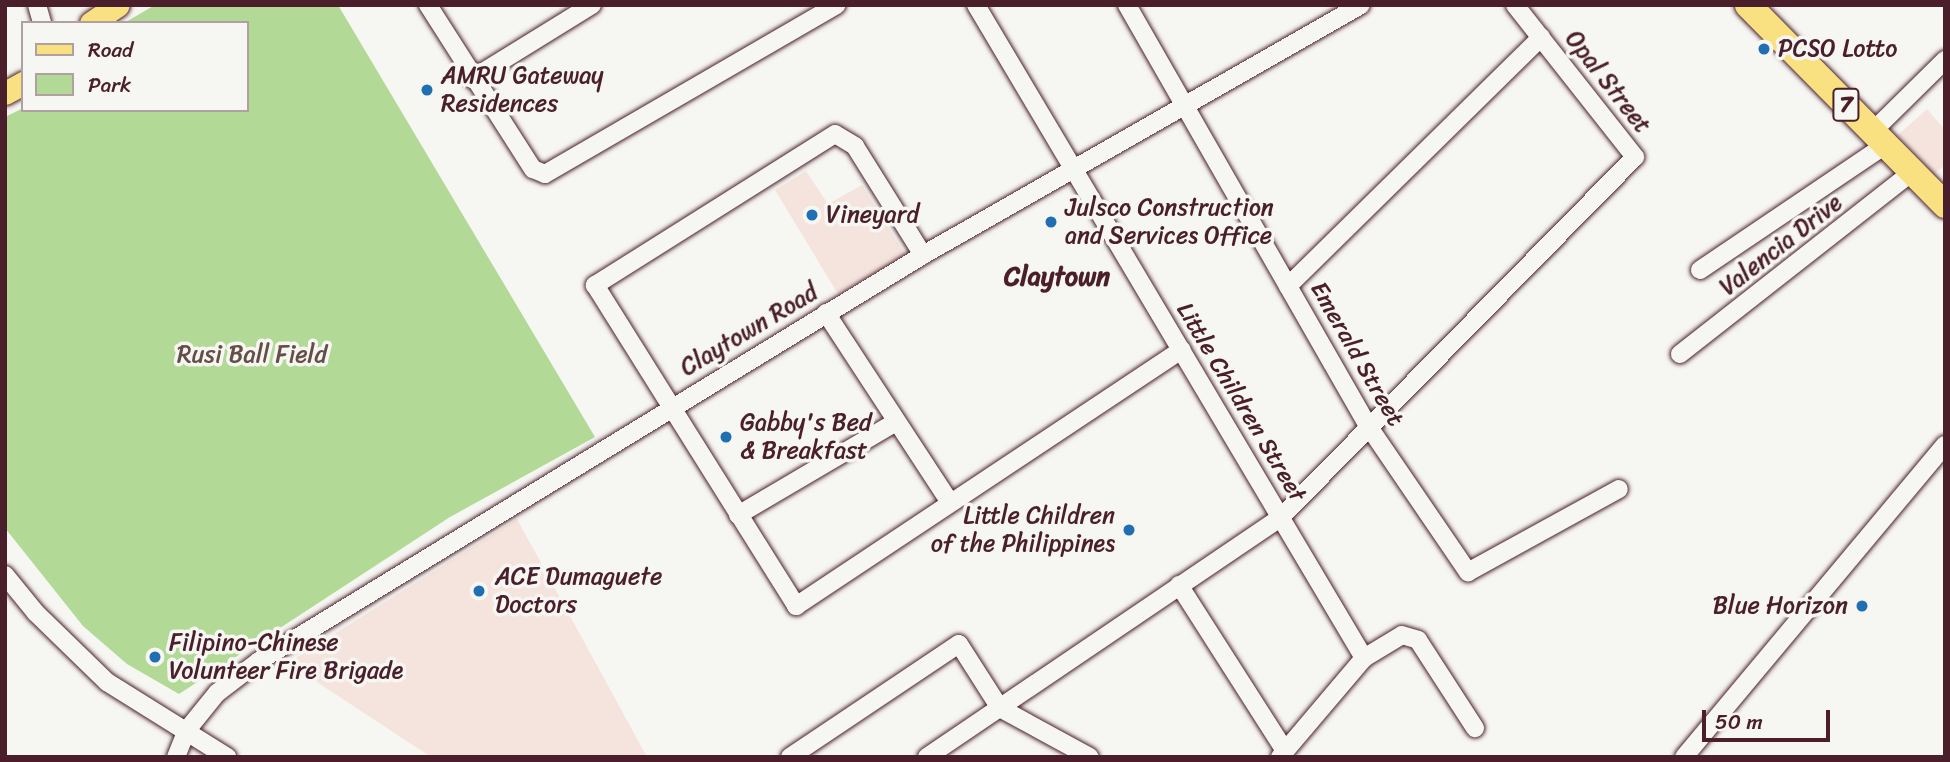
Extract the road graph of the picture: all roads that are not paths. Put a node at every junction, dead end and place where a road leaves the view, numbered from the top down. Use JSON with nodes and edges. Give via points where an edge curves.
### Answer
{"nodes":[{"id":1,"x":118,"y":5,"type":"edge"},
{"id":2,"x":428,"y":5,"type":"edge"},
{"id":3,"x":592,"y":5,"type":"edge"},
{"id":4,"x":837,"y":5,"type":"edge"},
{"id":5,"x":976,"y":5,"type":"edge"},
{"id":6,"x":1127,"y":5,"type":"edge"},
{"id":7,"x":1361,"y":5,"type":"edge"},
{"id":8,"x":1515,"y":5,"type":"edge"},
{"id":9,"x":1748,"y":5,"type":"edge"},
{"id":10,"x":95,"y":21,"type":"edge"},
{"id":11,"x":1541,"y":37,"type":"junction"},
{"id":12,"x":1945,"y":60,"type":"edge"},
{"id":13,"x":472,"y":79,"type":"junction"},
{"id":14,"x":21,"y":84,"type":"edge"},
{"id":15,"x":5,"y":93,"type":"edge"},
{"id":16,"x":1185,"y":108,"type":"junction"},
{"id":17,"x":1879,"y":138,"type":"junction"},
{"id":18,"x":1075,"y":171,"type":"junction"},
{"id":19,"x":1912,"y":172,"type":"junction"},
{"id":20,"x":1945,"y":205,"type":"edge"},
{"id":21,"x":923,"y":255,"type":"junction"},
{"id":22,"x":1700,"y":270,"type":"dead end"},
{"id":23,"x":1288,"y":286,"type":"junction"},
{"id":24,"x":825,"y":313,"type":"junction"},
{"id":25,"x":1182,"y":350,"type":"junction"},
{"id":26,"x":1680,"y":355,"type":"dead end"},
{"id":27,"x":669,"y":406,"type":"junction"},
{"id":28,"x":896,"y":422,"type":"junction"},
{"id":29,"x":1369,"y":427,"type":"junction"},
{"id":30,"x":1945,"y":445,"type":"edge"},
{"id":31,"x":1619,"y":489,"type":"dead end"},
{"id":32,"x":949,"y":501,"type":"junction"},
{"id":33,"x":738,"y":515,"type":"junction"},
{"id":34,"x":1281,"y":517,"type":"junction"},
{"id":35,"x":5,"y":575,"type":"edge"},
{"id":36,"x":1180,"y":585,"type":"junction"},
{"id":37,"x":1364,"y":658,"type":"junction"},
{"id":38,"x":1000,"y":708,"type":"junction"},
{"id":39,"x":1475,"y":728,"type":"dead end"},
{"id":40,"x":187,"y":730,"type":"junction"},
{"id":41,"x":1283,"y":754,"type":"edge"},
{"id":42,"x":1087,"y":756,"type":"edge"},
{"id":43,"x":176,"y":757,"type":"edge"},
{"id":44,"x":227,"y":757,"type":"edge"},
{"id":45,"x":790,"y":757,"type":"edge"},
{"id":46,"x":927,"y":757,"type":"edge"},
{"id":47,"x":1684,"y":757,"type":"edge"}],
"edges":[{"from":1,"to":10,"type":"main road"},
{"from":2,"to":13,"type":"street"},
{"from":3,"to":13,"type":"street"},
{"from":4,"to":13,"type":"street","via":[[545,174],[533,169]]},
{"from":5,"to":18,"type":"street","name":"Little Children Street"},
{"from":6,"to":16,"type":"street","name":"Emerald Street"},
{"from":7,"to":16,"type":"street","name":"Claytown Road"},
{"from":8,"to":11,"type":"street","name":"Opal Street"},
{"from":9,"to":17,"type":"highway","number":"7"},
{"from":11,"to":23,"type":"street"},
{"from":11,"to":29,"type":"street","name":"Opal Street","via":[[1635,157]]},
{"from":12,"to":17,"type":"street"},
{"from":14,"to":15,"type":"main road"},
{"from":16,"to":18,"type":"street","name":"Claytown Road"},
{"from":16,"to":23,"type":"street","name":"Emerald Street"},
{"from":17,"to":19,"type":"highway","number":"7"},
{"from":17,"to":22,"type":"street"},
{"from":18,"to":21,"type":"street","name":"Claytown Road"},
{"from":18,"to":25,"type":"street","name":"Little Children Street"},
{"from":19,"to":20,"type":"highway","number":"7"},
{"from":19,"to":26,"type":"street","name":"Valencia Drive"},
{"from":21,"to":24,"type":"street","name":"Claytown Road"},
{"from":21,"to":27,"type":"street","via":[[855,146],[840,135],[827,138],[595,285]]},
{"from":23,"to":29,"type":"street","name":"Emerald Street"},
{"from":24,"to":27,"type":"street","name":"Claytown Road"},
{"from":24,"to":28,"type":"street"},
{"from":25,"to":32,"type":"street"},
{"from":25,"to":34,"type":"street","name":"Little Children Street"},
{"from":27,"to":33,"type":"street"},
{"from":27,"to":40,"type":"street","name":"Claytown Road","via":[[260,661],[218,693]]},
{"from":28,"to":32,"type":"street"},
{"from":28,"to":33,"type":"street"},
{"from":29,"to":31,"type":"street","name":"Emerald Street","via":[[1468,572]]},
{"from":29,"to":34,"type":"street"},
{"from":30,"to":47,"type":"street"},
{"from":32,"to":33,"type":"street","via":[[796,606]]},
{"from":34,"to":36,"type":"street"},
{"from":34,"to":37,"type":"street","name":"Little Children Street"},
{"from":35,"to":40,"type":"street","via":[[36,613],[107,682]]},
{"from":36,"to":38,"type":"street"},
{"from":36,"to":41,"type":"street"},
{"from":37,"to":39,"type":"street","via":[[1402,635],[1415,637]]},
{"from":37,"to":41,"type":"street"},
{"from":38,"to":42,"type":"street"},
{"from":38,"to":45,"type":"street","via":[[959,645]]},
{"from":38,"to":46,"type":"street"},
{"from":40,"to":43,"type":"street","name":"Claytown Road"},
{"from":40,"to":44,"type":"street"}]}
